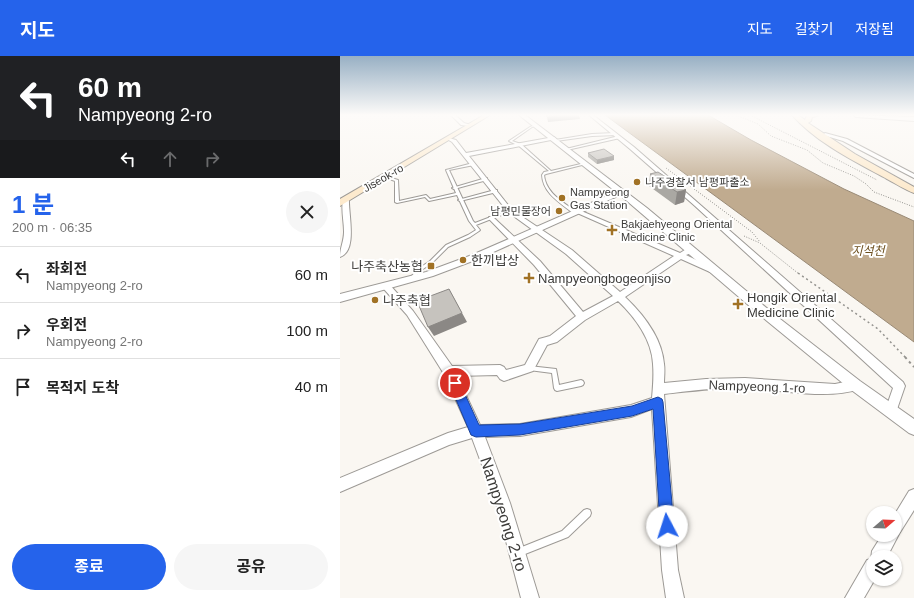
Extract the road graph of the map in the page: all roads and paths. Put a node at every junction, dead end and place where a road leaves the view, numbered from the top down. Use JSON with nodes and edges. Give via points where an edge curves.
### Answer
{"nodes":[{"id":1,"x":447,"y":140,"type":"edge"},
{"id":2,"x":452,"y":140,"type":"edge"},
{"id":3,"x":511,"y":140,"type":"edge"},
{"id":4,"x":547,"y":140,"type":"edge"},
{"id":5,"x":556,"y":140,"type":"edge"},
{"id":6,"x":598,"y":140,"type":"edge"},
{"id":7,"x":623,"y":140,"type":"edge"},
{"id":8,"x":782,"y":140,"type":"edge"},
{"id":9,"x":799,"y":140,"type":"edge"},
{"id":10,"x":831,"y":140,"type":"edge"},
{"id":11,"x":837,"y":140,"type":"edge"},
{"id":12,"x":846,"y":140,"type":"edge"},
{"id":13,"x":520,"y":145,"type":"junction"},
{"id":14,"x":566,"y":149,"type":"junction"},
{"id":15,"x":465,"y":155,"type":"junction"},
{"id":16,"x":473,"y":164,"type":"junction"},
{"id":17,"x":586,"y":164,"type":"junction"},
{"id":18,"x":664,"y":166,"type":"dead end"},
{"id":19,"x":551,"y":172,"type":"junction"},
{"id":20,"x":914,"y":176,"type":"edge"},
{"id":21,"x":385,"y":177,"type":"junction"},
{"id":22,"x":486,"y":179,"type":"junction"},
{"id":23,"x":880,"y":182,"type":"dead end"},
{"id":24,"x":914,"y":185,"type":"edge"},
{"id":25,"x":454,"y":188,"type":"junction"},
{"id":26,"x":914,"y":190,"type":"edge"},
{"id":27,"x":495,"y":191,"type":"junction"},
{"id":28,"x":621,"y":192,"type":"junction"},
{"id":29,"x":457,"y":194,"type":"junction"},
{"id":30,"x":460,"y":200,"type":"junction"},
{"id":31,"x":343,"y":201,"type":"edge"},
{"id":32,"x":914,"y":207,"type":"edge"},
{"id":33,"x":510,"y":210,"type":"junction"},
{"id":34,"x":576,"y":212,"type":"junction"},
{"id":35,"x":343,"y":215,"type":"edge"},
{"id":36,"x":491,"y":218,"type":"junction"},
{"id":37,"x":474,"y":226,"type":"junction"},
{"id":38,"x":536,"y":230,"type":"junction"},
{"id":39,"x":742,"y":235,"type":"dead end"},
{"id":40,"x":513,"y":240,"type":"junction"},
{"id":41,"x":760,"y":242,"type":"junction"},
{"id":42,"x":691,"y":250,"type":"junction"},
{"id":43,"x":340,"y":255,"type":"edge"},
{"id":44,"x":681,"y":255,"type":"junction"},
{"id":45,"x":718,"y":272,"type":"junction"},
{"id":46,"x":412,"y":279,"type":"junction"},
{"id":47,"x":386,"y":286,"type":"junction"},
{"id":48,"x":620,"y":296,"type":"junction"},
{"id":49,"x":340,"y":298,"type":"edge"},
{"id":50,"x":582,"y":317,"type":"junction"},
{"id":51,"x":914,"y":367,"type":"edge"},
{"id":52,"x":529,"y":368,"type":"junction"},
{"id":53,"x":450,"y":371,"type":"junction"},
{"id":54,"x":581,"y":383,"type":"dead end"},
{"id":55,"x":855,"y":385,"type":"junction"},
{"id":56,"x":659,"y":396,"type":"junction"},
{"id":57,"x":891,"y":411,"type":"junction"},
{"id":58,"x":914,"y":428,"type":"edge"},
{"id":59,"x":476,"y":431,"type":"junction"},
{"id":60,"x":340,"y":485,"type":"edge"},
{"id":61,"x":914,"y":496,"type":"edge"},
{"id":62,"x":587,"y":513,"type":"dead end"},
{"id":63,"x":902,"y":516,"type":"edge"},
{"id":64,"x":517,"y":553,"type":"junction"},
{"id":65,"x":866,"y":578,"type":"edge"},
{"id":66,"x":530,"y":598,"type":"edge"},
{"id":67,"x":675,"y":598,"type":"edge"},
{"id":68,"x":854,"y":598,"type":"edge"}],
"edges":[{"from":1,"to":21,"type":"main road","name":"Jiseok-ro"},
{"from":2,"to":15,"type":"street"},
{"from":3,"to":13,"type":"lane"},
{"from":4,"to":13,"type":"street"},
{"from":5,"to":14,"type":"street"},
{"from":6,"to":14,"type":"lane"},
{"from":7,"to":57,"type":"street","via":[[899,386]]},
{"from":8,"to":32,"type":"path","via":[[803,148],[823,163],[854,176],[874,192]]},
{"from":9,"to":23,"type":"path"},
{"from":10,"to":26,"type":"main road"},
{"from":11,"to":24,"type":"main road"},
{"from":12,"to":20,"type":"street"},
{"from":13,"to":15,"type":"street"},
{"from":13,"to":19,"type":"lane"},
{"from":14,"to":17,"type":"street"},
{"from":15,"to":16,"type":"street"},
{"from":16,"to":22,"type":"street"},
{"from":16,"to":25,"type":"lane","via":[[447,170]]},
{"from":17,"to":19,"type":"lane"},
{"from":17,"to":28,"type":"street"},
{"from":18,"to":41,"type":"path","via":[[752,232]]},
{"from":19,"to":34,"type":"lane","via":[[543,175],[544,185]]},
{"from":21,"to":29,"type":"lane","via":[[397,180],[397,202],[426,196],[429,200]]},
{"from":21,"to":31,"type":"main road","name":"Jiseok-ro"},
{"from":22,"to":25,"type":"street"},
{"from":22,"to":27,"type":"street"},
{"from":25,"to":29,"type":"lane"},
{"from":27,"to":30,"type":"street"},
{"from":27,"to":33,"type":"street"},
{"from":28,"to":34,"type":"street"},
{"from":28,"to":42,"type":"street"},
{"from":29,"to":30,"type":"lane"},
{"from":30,"to":37,"type":"lane"},
{"from":31,"to":35,"type":"street"},
{"from":33,"to":36,"type":"lane"},
{"from":33,"to":38,"type":"street"},
{"from":34,"to":38,"type":"street"},
{"from":34,"to":44,"type":"street"},
{"from":35,"to":43,"type":"street","via":[[347,235]]},
{"from":36,"to":37,"type":"lane"},
{"from":36,"to":40,"type":"street"},
{"from":37,"to":46,"type":"lane","via":[[478,230],[476,232],[447,246]]},
{"from":38,"to":40,"type":"street"},
{"from":38,"to":48,"type":"street","via":[[569,252]]},
{"from":39,"to":41,"type":"path"},
{"from":40,"to":46,"type":"street","via":[[475,258]]},
{"from":40,"to":50,"type":"street","via":[[537,263]]},
{"from":41,"to":51,"type":"path","via":[[801,276],[878,329]]},
{"from":42,"to":44,"type":"street"},
{"from":42,"to":45,"type":"street"},
{"from":44,"to":45,"type":"street"},
{"from":44,"to":48,"type":"street"},
{"from":45,"to":55,"type":"street"},
{"from":46,"to":47,"type":"street"},
{"from":47,"to":49,"type":"street"},
{"from":47,"to":53,"type":"street","name":"Nampyeong 2-ro","via":[[410,313]]},
{"from":48,"to":50,"type":"street"},
{"from":48,"to":56,"type":"street","via":[[635,312],[652,338],[659,363]]},
{"from":50,"to":52,"type":"street","via":[[553,338],[542,342]]},
{"from":52,"to":53,"type":"street","via":[[504,376],[500,370]]},
{"from":52,"to":54,"type":"lane","via":[[554,371],[557,388]]},
{"from":53,"to":59,"type":"street","name":"Nampyeong 2-ro"},
{"from":55,"to":56,"type":"street","name":"Nampyeong 1-ro","via":[[835,388],[745,383],[706,384]]},
{"from":55,"to":57,"type":"street"},
{"from":56,"to":59,"type":"street","via":[[632,411],[520,430]]},
{"from":56,"to":67,"type":"street","via":[[670,562]]},
{"from":57,"to":58,"type":"street"},
{"from":59,"to":60,"type":"street","via":[[448,439]]},
{"from":59,"to":64,"type":"street","name":"Nampyeong 2-ro","via":[[503,503]]},
{"from":61,"to":63,"type":"street"},
{"from":62,"to":64,"type":"lane","via":[[565,534]]},
{"from":64,"to":66,"type":"street","name":"Nampyeong 2-ro"},
{"from":65,"to":68,"type":"street"}]}
